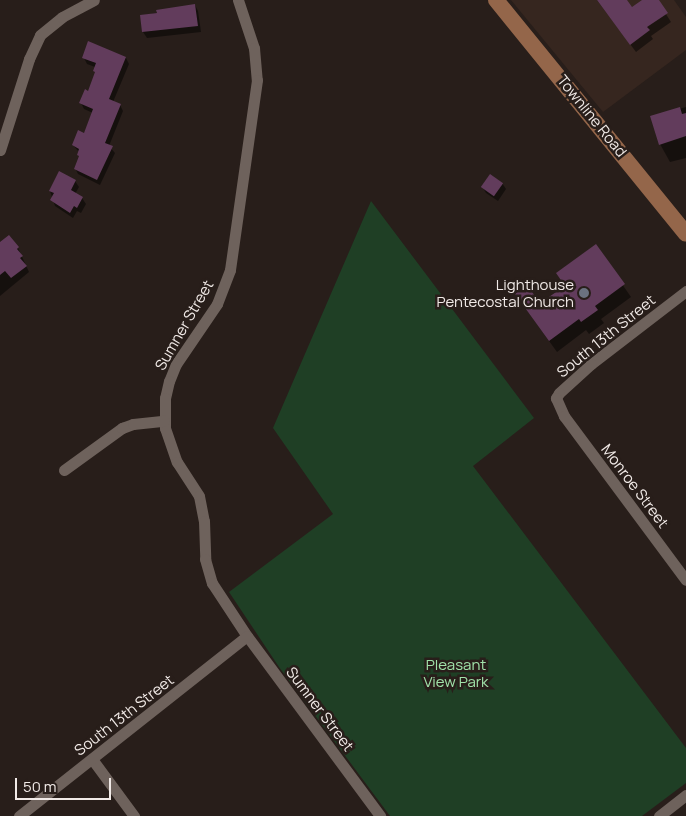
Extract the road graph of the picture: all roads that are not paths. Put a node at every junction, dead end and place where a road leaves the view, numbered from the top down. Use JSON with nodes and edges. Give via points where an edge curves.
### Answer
{"nodes":[{"id":1,"x":94,"y":0,"type":"edge"},
{"id":2,"x":238,"y":0,"type":"edge"},
{"id":3,"x":496,"y":0,"type":"edge"},
{"id":4,"x":0,"y":150,"type":"edge"},
{"id":5,"x":686,"y":234,"type":"edge"},
{"id":6,"x":686,"y":291,"type":"edge"},
{"id":7,"x":560,"y":410,"type":"joint"},
{"id":8,"x":164,"y":421,"type":"junction"},
{"id":9,"x":64,"y":470,"type":"dead end"},
{"id":10,"x":686,"y":580,"type":"edge"},
{"id":11,"x":247,"y":636,"type":"junction"},
{"id":12,"x":92,"y":759,"type":"junction"},
{"id":13,"x":686,"y":795,"type":"edge"},
{"id":14,"x":19,"y":816,"type":"edge"},
{"id":15,"x":134,"y":816,"type":"edge"},
{"id":16,"x":380,"y":816,"type":"edge"},
{"id":17,"x":659,"y":816,"type":"edge"}],
"edges":[{"from":1,"to":4,"type":"street","via":[[62,17],[40,35],[29,59]]},
{"from":2,"to":8,"type":"street","name":"Sumner Street","via":[[250,35],[257,80],[230,270],[218,304],[176,364],[165,398]]},
{"from":3,"to":5,"type":"street","name":"Townline Road"},
{"from":6,"to":7,"type":"street","name":"South 13th Street","via":[[591,364],[559,393],[556,398]]},
{"from":7,"to":10,"type":"street","name":"Monroe Street"},
{"from":8,"to":9,"type":"street","via":[[122,428]]},
{"from":8,"to":11,"type":"street","name":"Sumner Street","via":[[170,447],[198,496],[208,574]]},
{"from":11,"to":12,"type":"street","name":"South 13th Street"},
{"from":11,"to":16,"type":"street","name":"Sumner Street"},
{"from":12,"to":14,"type":"street","name":"South 13th Street"},
{"from":12,"to":15,"type":"street"},
{"from":13,"to":17,"type":"street"}]}
